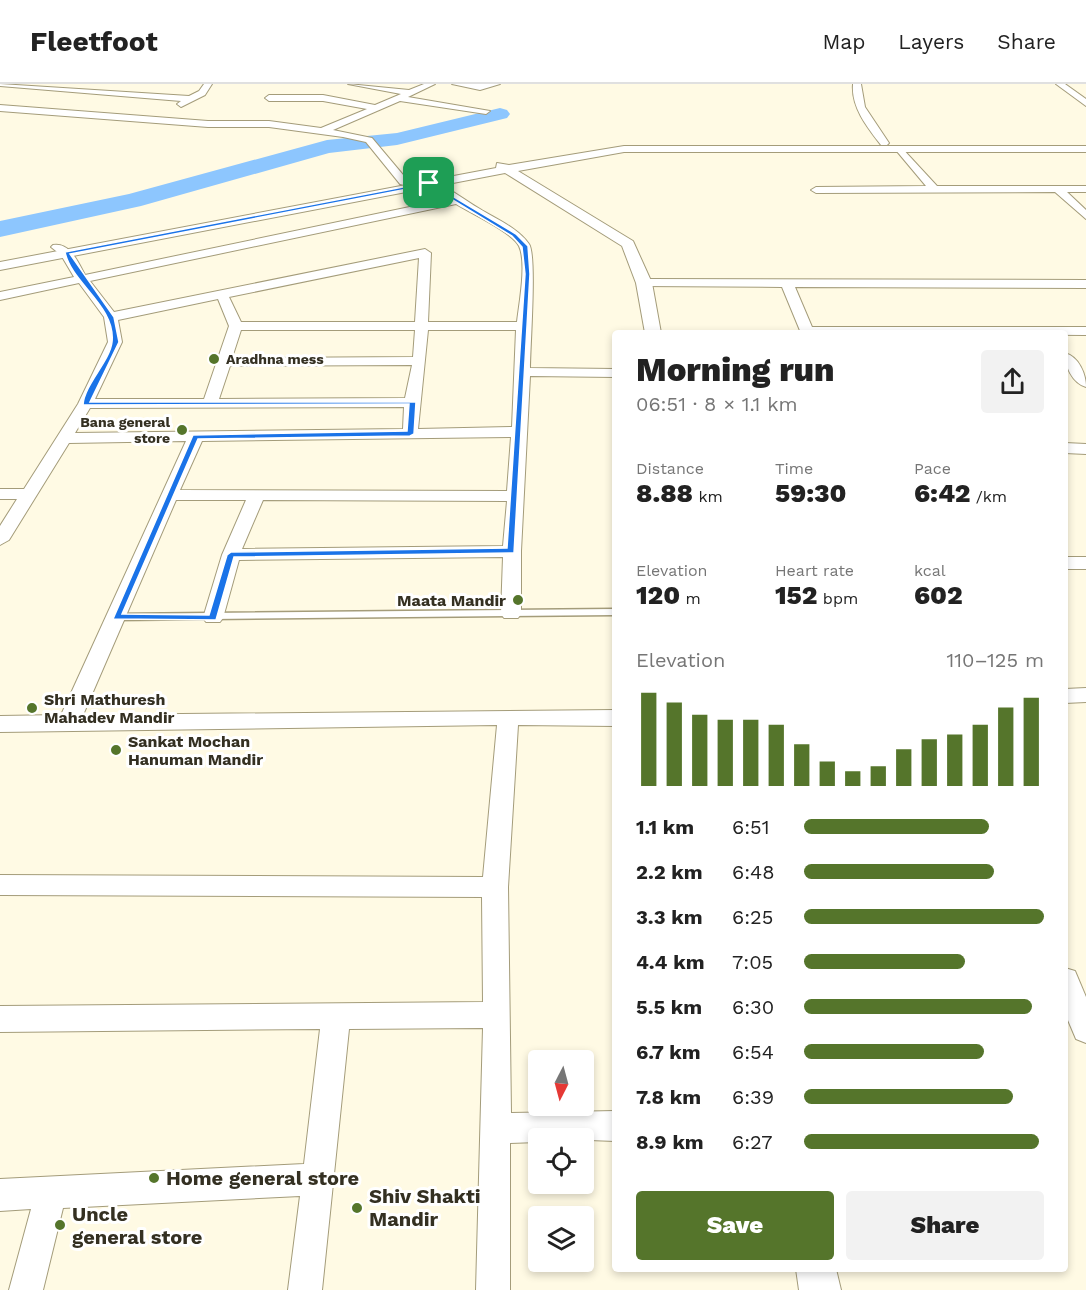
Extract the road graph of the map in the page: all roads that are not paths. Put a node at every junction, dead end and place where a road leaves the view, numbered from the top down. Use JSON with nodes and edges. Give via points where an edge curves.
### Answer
{"nodes":[{"id":1,"x":0,"y":84,"type":"edge"},
{"id":2,"x":208,"y":84,"type":"edge"},
{"id":3,"x":352,"y":84,"type":"edge"},
{"id":4,"x":431,"y":84,"type":"edge"},
{"id":5,"x":456,"y":84,"type":"edge"},
{"id":6,"x":496,"y":84,"type":"edge"},
{"id":7,"x":857,"y":84,"type":"edge"},
{"id":8,"x":1060,"y":84,"type":"edge"},
{"id":9,"x":411,"y":93,"type":"junction"},
{"id":10,"x":399,"y":98,"type":"junction"},
{"id":11,"x":192,"y":99,"type":"junction"},
{"id":12,"x":1086,"y":103,"type":"edge"},
{"id":13,"x":264,"y":106,"type":"dead end"},
{"id":14,"x":0,"y":108,"type":"edge"},
{"id":15,"x":377,"y":108,"type":"junction"},
{"id":16,"x":486,"y":111,"type":"dead end"},
{"id":17,"x":154,"y":118,"type":"junction"},
{"id":18,"x":323,"y":131,"type":"junction"},
{"id":19,"x":884,"y":144,"type":"junction"},
{"id":20,"x":1086,"y":144,"type":"edge"},
{"id":21,"x":1086,"y":148,"type":"edge"},
{"id":22,"x":900,"y":149,"type":"junction"},
{"id":23,"x":503,"y":167,"type":"junction"},
{"id":24,"x":404,"y":182,"type":"junction"},
{"id":25,"x":429,"y":183,"type":"junction"},
{"id":26,"x":1058,"y":189,"type":"junction"},
{"id":27,"x":1086,"y":189,"type":"edge"},
{"id":28,"x":816,"y":190,"type":"dead end"},
{"id":29,"x":934,"y":190,"type":"junction"},
{"id":30,"x":460,"y":200,"type":"junction"},
{"id":31,"x":1086,"y":216,"type":"edge"},
{"id":32,"x":62,"y":250,"type":"junction"},
{"id":33,"x":0,"y":258,"type":"edge"},
{"id":34,"x":0,"y":266,"type":"edge"},
{"id":35,"x":82,"y":279,"type":"junction"},
{"id":36,"x":644,"y":283,"type":"junction"},
{"id":37,"x":787,"y":283,"type":"junction"},
{"id":38,"x":1086,"y":284,"type":"edge"},
{"id":39,"x":222,"y":294,"type":"junction"},
{"id":40,"x":0,"y":296,"type":"edge"},
{"id":41,"x":111,"y":317,"type":"junction"},
{"id":42,"x":421,"y":325,"type":"junction"},
{"id":43,"x":236,"y":326,"type":"junction"},
{"id":44,"x":523,"y":326,"type":"junction"},
{"id":45,"x":652,"y":330,"type":"edge"},
{"id":46,"x":807,"y":330,"type":"edge"},
{"id":47,"x":1068,"y":332,"type":"edge"},
{"id":48,"x":1086,"y":332,"type":"edge"},
{"id":49,"x":420,"y":361,"type":"junction"},
{"id":50,"x":1068,"y":361,"type":"edge"},
{"id":51,"x":225,"y":362,"type":"junction"},
{"id":52,"x":523,"y":372,"type":"junction"},
{"id":53,"x":612,"y":373,"type":"edge"},
{"id":54,"x":1086,"y":383,"type":"edge"},
{"id":55,"x":211,"y":401,"type":"junction"},
{"id":56,"x":412,"y":402,"type":"junction"},
{"id":57,"x":85,"y":404,"type":"junction"},
{"id":58,"x":520,"y":432,"type":"junction"},
{"id":59,"x":410,"y":434,"type":"junction"},
{"id":60,"x":196,"y":436,"type":"junction"},
{"id":61,"x":65,"y":438,"type":"junction"},
{"id":62,"x":1068,"y":448,"type":"edge"},
{"id":63,"x":1086,"y":448,"type":"edge"},
{"id":64,"x":0,"y":494,"type":"edge"},
{"id":65,"x":28,"y":494,"type":"junction"},
{"id":66,"x":168,"y":495,"type":"junction"},
{"id":67,"x":515,"y":496,"type":"junction"},
{"id":68,"x":256,"y":497,"type":"junction"},
{"id":69,"x":0,"y":540,"type":"edge"},
{"id":70,"x":512,"y":551,"type":"junction"},
{"id":71,"x":231,"y":555,"type":"junction"},
{"id":72,"x":1068,"y":563,"type":"edge"},
{"id":73,"x":1086,"y":563,"type":"edge"},
{"id":74,"x":612,"y":612,"type":"edge"},
{"id":75,"x":511,"y":614,"type":"junction"},
{"id":76,"x":116,"y":617,"type":"junction"},
{"id":77,"x":213,"y":618,"type":"junction"},
{"id":78,"x":508,"y":717,"type":"junction"},
{"id":79,"x":612,"y":718,"type":"edge"},
{"id":80,"x":69,"y":722,"type":"junction"},
{"id":81,"x":0,"y":724,"type":"edge"},
{"id":82,"x":0,"y":885,"type":"edge"},
{"id":83,"x":495,"y":887,"type":"junction"},
{"id":84,"x":1068,"y":987,"type":"edge"},
{"id":85,"x":497,"y":1015,"type":"junction"},
{"id":86,"x":336,"y":1017,"type":"junction"},
{"id":87,"x":0,"y":1019,"type":"edge"},
{"id":88,"x":1086,"y":1030,"type":"edge"},
{"id":89,"x":612,"y":1126,"type":"edge"},
{"id":90,"x":495,"y":1128,"type":"junction"},
{"id":91,"x":320,"y":1179,"type":"junction"},
{"id":92,"x":51,"y":1194,"type":"junction"},
{"id":93,"x":0,"y":1195,"type":"edge"},
{"id":94,"x":817,"y":1272,"type":"edge"},
{"id":95,"x":26,"y":1290,"type":"edge"},
{"id":96,"x":305,"y":1290,"type":"edge"},
{"id":97,"x":492,"y":1290,"type":"edge"},
{"id":98,"x":820,"y":1290,"type":"edge"}],
"edges":[{"from":1,"to":11,"type":"street"},
{"from":2,"to":11,"type":"street"},
{"from":3,"to":9,"type":"street"},
{"from":4,"to":9,"type":"street"},
{"from":5,"to":6,"type":"street","via":[[480,88]]},
{"from":7,"to":19,"type":"street","via":[[860,105]]},
{"from":8,"to":12,"type":"street"},
{"from":9,"to":10,"type":"street"},
{"from":10,"to":15,"type":"street"},
{"from":10,"to":16,"type":"street"},
{"from":11,"to":17,"type":"street"},
{"from":13,"to":15,"type":"street","via":[[271,94]]},
{"from":14,"to":17,"type":"street"},
{"from":15,"to":18,"type":"street"},
{"from":17,"to":18,"type":"street","via":[[208,124],[257,119]]},
{"from":18,"to":24,"type":"street","via":[[369,140]]},
{"from":19,"to":20,"type":"street"},
{"from":19,"to":23,"type":"street","via":[[620,144]]},
{"from":21,"to":22,"type":"street"},
{"from":22,"to":23,"type":"street","via":[[624,149]]},
{"from":22,"to":29,"type":"street"},
{"from":23,"to":24,"type":"street"},
{"from":23,"to":25,"type":"street"},
{"from":23,"to":36,"type":"street","via":[[620,237],[628,244]]},
{"from":24,"to":32,"type":"street"},
{"from":25,"to":30,"type":"street"},
{"from":25,"to":32,"type":"street"},
{"from":26,"to":27,"type":"street"},
{"from":26,"to":29,"type":"street"},
{"from":26,"to":31,"type":"street"},
{"from":28,"to":29,"type":"street"},
{"from":30,"to":35,"type":"street"},
{"from":30,"to":44,"type":"street","via":[[525,246],[528,274]]},
{"from":32,"to":33,"type":"street"},
{"from":32,"to":34,"type":"street"},
{"from":32,"to":35,"type":"street"},
{"from":35,"to":40,"type":"street"},
{"from":35,"to":41,"type":"street"},
{"from":36,"to":37,"type":"street"},
{"from":36,"to":45,"type":"street"},
{"from":37,"to":38,"type":"street"},
{"from":37,"to":46,"type":"street"},
{"from":39,"to":41,"type":"street"},
{"from":39,"to":42,"type":"street","via":[[425,253]]},
{"from":39,"to":43,"type":"street"},
{"from":41,"to":57,"type":"street","via":[[116,342]]},
{"from":42,"to":43,"type":"street"},
{"from":42,"to":44,"type":"street"},
{"from":42,"to":49,"type":"street"},
{"from":43,"to":51,"type":"street"},
{"from":44,"to":52,"type":"street"},
{"from":47,"to":48,"type":"street"},
{"from":49,"to":51,"type":"street"},
{"from":49,"to":56,"type":"street"},
{"from":50,"to":54,"type":"street"},
{"from":51,"to":55,"type":"street"},
{"from":52,"to":53,"type":"street"},
{"from":52,"to":58,"type":"street"},
{"from":55,"to":56,"type":"street"},
{"from":55,"to":57,"type":"street"},
{"from":56,"to":59,"type":"street"},
{"from":57,"to":61,"type":"street"},
{"from":58,"to":59,"type":"street"},
{"from":58,"to":67,"type":"street"},
{"from":59,"to":60,"type":"street"},
{"from":60,"to":61,"type":"street"},
{"from":60,"to":66,"type":"street"},
{"from":61,"to":65,"type":"street"},
{"from":62,"to":63,"type":"street"},
{"from":64,"to":65,"type":"street"},
{"from":65,"to":69,"type":"street"},
{"from":66,"to":68,"type":"street"},
{"from":66,"to":76,"type":"street"},
{"from":67,"to":68,"type":"street"},
{"from":67,"to":70,"type":"street"},
{"from":68,"to":71,"type":"street"},
{"from":70,"to":71,"type":"street"},
{"from":70,"to":75,"type":"street"},
{"from":71,"to":77,"type":"street"},
{"from":72,"to":73,"type":"street"},
{"from":74,"to":75,"type":"lane"},
{"from":75,"to":77,"type":"lane"},
{"from":76,"to":77,"type":"lane"},
{"from":76,"to":80,"type":"street"},
{"from":78,"to":79,"type":"street"},
{"from":78,"to":80,"type":"street"},
{"from":78,"to":83,"type":"street"},
{"from":80,"to":81,"type":"street"},
{"from":82,"to":83,"type":"street"},
{"from":83,"to":85,"type":"street"},
{"from":84,"to":88,"type":"street"},
{"from":85,"to":86,"type":"street"},
{"from":85,"to":90,"type":"street"},
{"from":86,"to":87,"type":"street"},
{"from":86,"to":91,"type":"street"},
{"from":89,"to":90,"type":"street"},
{"from":90,"to":97,"type":"street"},
{"from":91,"to":92,"type":"street"},
{"from":91,"to":96,"type":"street"},
{"from":92,"to":93,"type":"street"},
{"from":92,"to":95,"type":"street"},
{"from":94,"to":98,"type":"street"}]}
